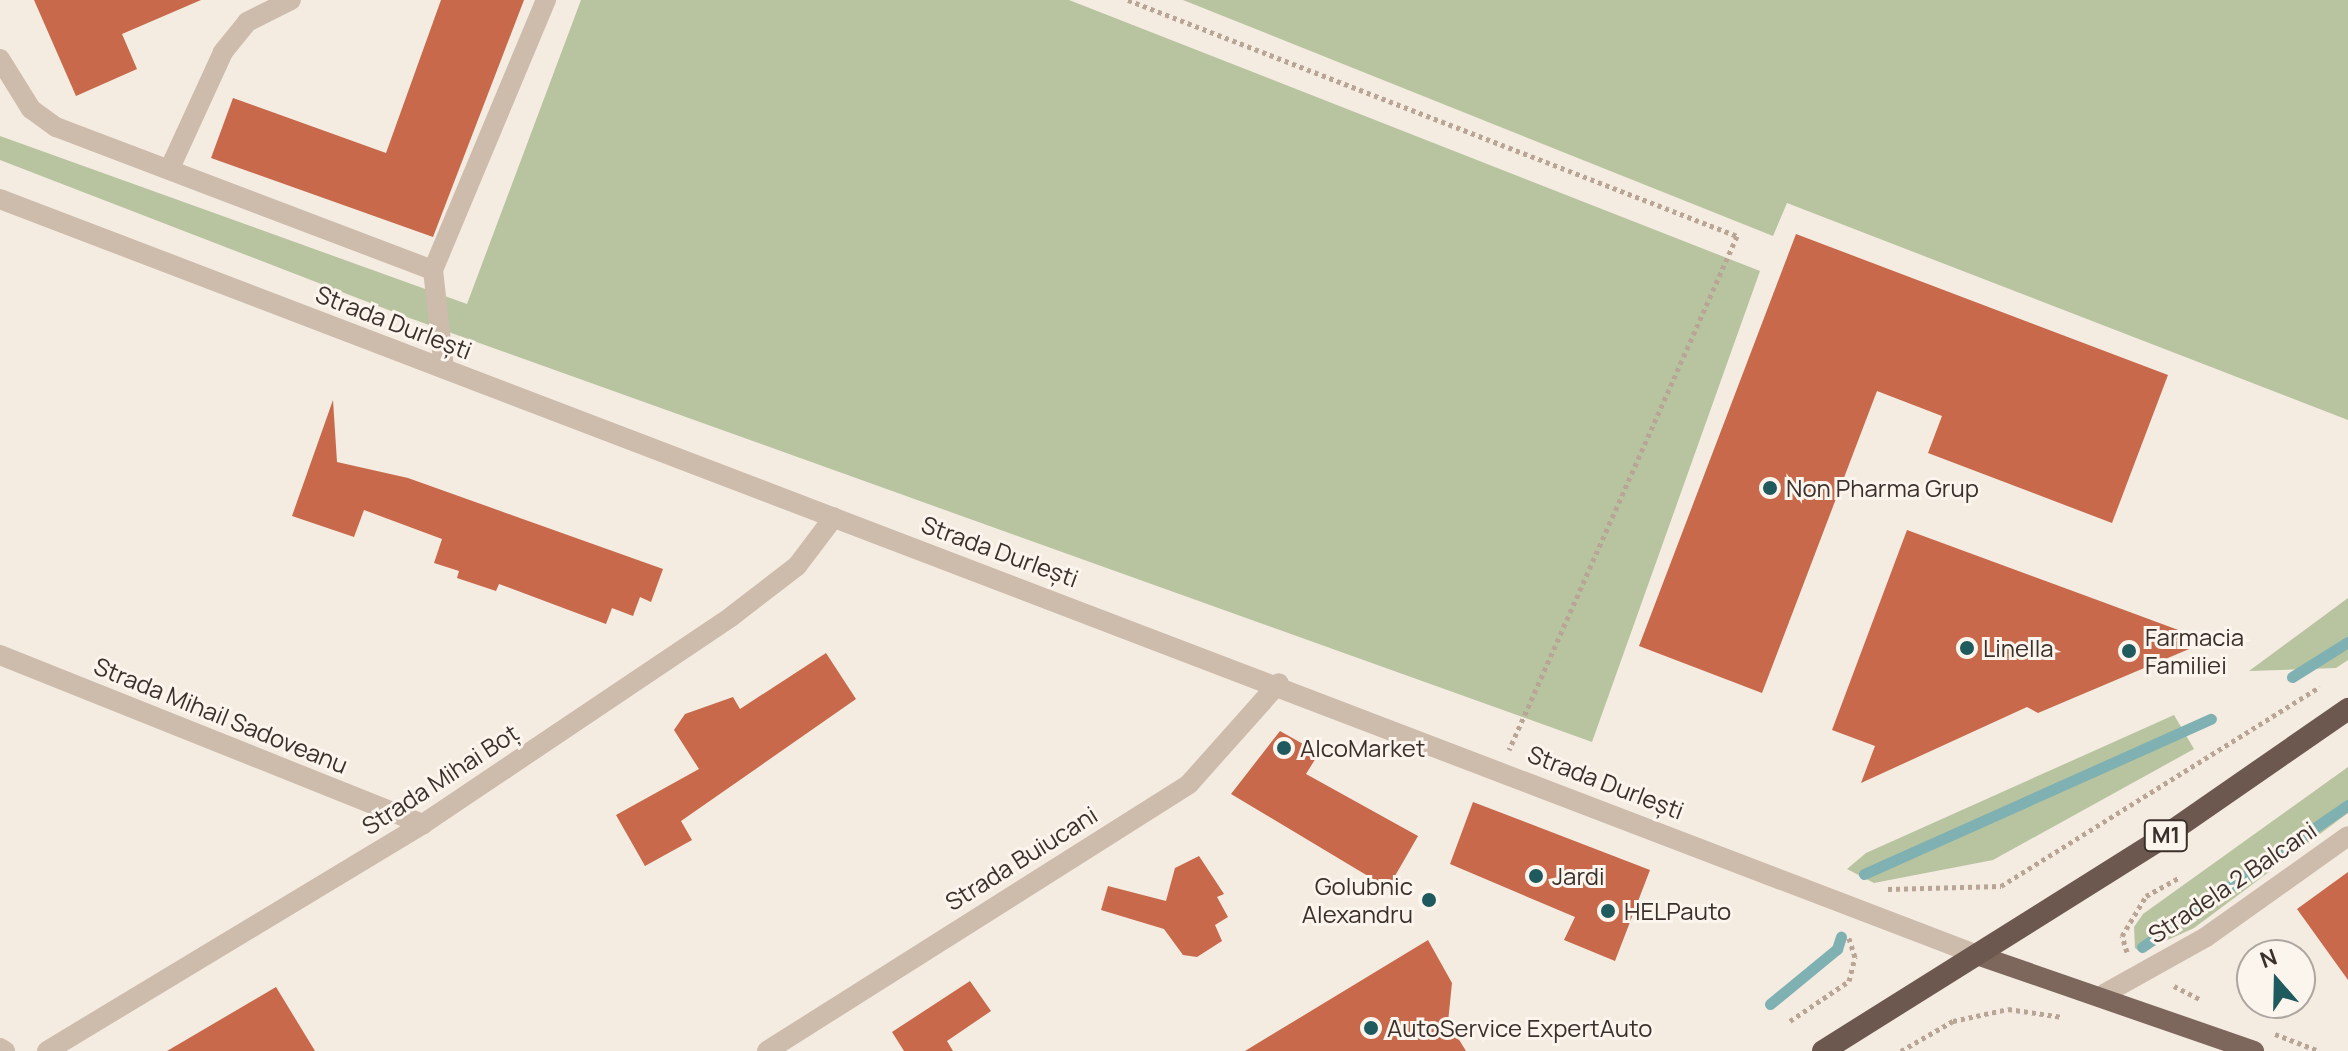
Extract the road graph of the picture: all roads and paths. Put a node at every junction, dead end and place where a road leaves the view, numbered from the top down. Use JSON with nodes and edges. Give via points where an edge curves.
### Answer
{"nodes":[{"id":1,"x":291,"y":0,"type":"edge"},
{"id":2,"x":546,"y":0,"type":"edge"},
{"id":3,"x":1128,"y":0,"type":"edge"},
{"id":4,"x":0,"y":59,"type":"edge"},
{"id":5,"x":170,"y":168,"type":"junction"},
{"id":6,"x":0,"y":199,"type":"edge"},
{"id":7,"x":433,"y":270,"type":"junction"},
{"id":8,"x":444,"y":368,"type":"junction"},
{"id":9,"x":834,"y":517,"type":"junction"},
{"id":10,"x":0,"y":655,"type":"edge"},
{"id":11,"x":1279,"y":683,"type":"junction"},
{"id":12,"x":2320,"y":687,"type":"dead end"},
{"id":13,"x":2348,"y":709,"type":"edge"},
{"id":14,"x":1501,"y":769,"type":"junction"},
{"id":15,"x":423,"y":824,"type":"junction"},
{"id":16,"x":2348,"y":836,"type":"edge"},
{"id":17,"x":1873,"y":888,"type":"dead end"},
{"id":18,"x":1835,"y":925,"type":"dead end"},
{"id":19,"x":1980,"y":956,"type":"junction"},
{"id":20,"x":2104,"y":994,"type":"junction"},
{"id":21,"x":2073,"y":1018,"type":"dead end"},
{"id":22,"x":1790,"y":1021,"type":"dead end"},
{"id":23,"x":0,"y":1048,"type":"edge"},
{"id":24,"x":5,"y":1051,"type":"edge"},
{"id":25,"x":47,"y":1051,"type":"edge"},
{"id":26,"x":767,"y":1051,"type":"edge"},
{"id":27,"x":1823,"y":1051,"type":"edge"},
{"id":28,"x":1901,"y":1051,"type":"edge"},
{"id":29,"x":2254,"y":1051,"type":"edge"}],
"edges":[{"from":1,"to":5,"type":"street","via":[[247,22],[223,52]]},
{"from":2,"to":7,"type":"street"},
{"from":3,"to":14,"type":"path","via":[[1737,236]]},
{"from":4,"to":5,"type":"street","via":[[31,109],[56,127]]},
{"from":5,"to":7,"type":"street"},
{"from":6,"to":8,"type":"street","name":"Strada Durlești"},
{"from":7,"to":8,"type":"street"},
{"from":8,"to":9,"type":"street","name":"Strada Durlești"},
{"from":9,"to":11,"type":"street","name":"Strada Durlești"},
{"from":9,"to":15,"type":"street","name":"Strada Mihai Boț","via":[[797,566],[732,616]]},
{"from":10,"to":15,"type":"street","name":"Strada Mihail Sadoveanu"},
{"from":11,"to":14,"type":"street","name":"Strada Durlești"},
{"from":11,"to":26,"type":"street","name":"Strada Buiucani","via":[[1189,784]]},
{"from":12,"to":17,"type":"path","via":[[2001,886],[1948,893]]},
{"from":13,"to":19,"type":"highway","number":"M1"},
{"from":14,"to":19,"type":"street","name":"Strada Durlești"},
{"from":15,"to":25,"type":"street","name":"Strada Mihai Boț"},
{"from":16,"to":20,"type":"street","name":"Stradela 2 Balcani","via":[[2206,937]]},
{"from":18,"to":22,"type":"path","via":[[1852,940],[1849,981]]},
{"from":19,"to":20,"type":"main road"},
{"from":19,"to":27,"type":"highway","number":"M1"},
{"from":20,"to":29,"type":"main road"},
{"from":21,"to":28,"type":"path","via":[[2008,1009],[1953,1021]]},
{"from":23,"to":24,"type":"street"}]}
